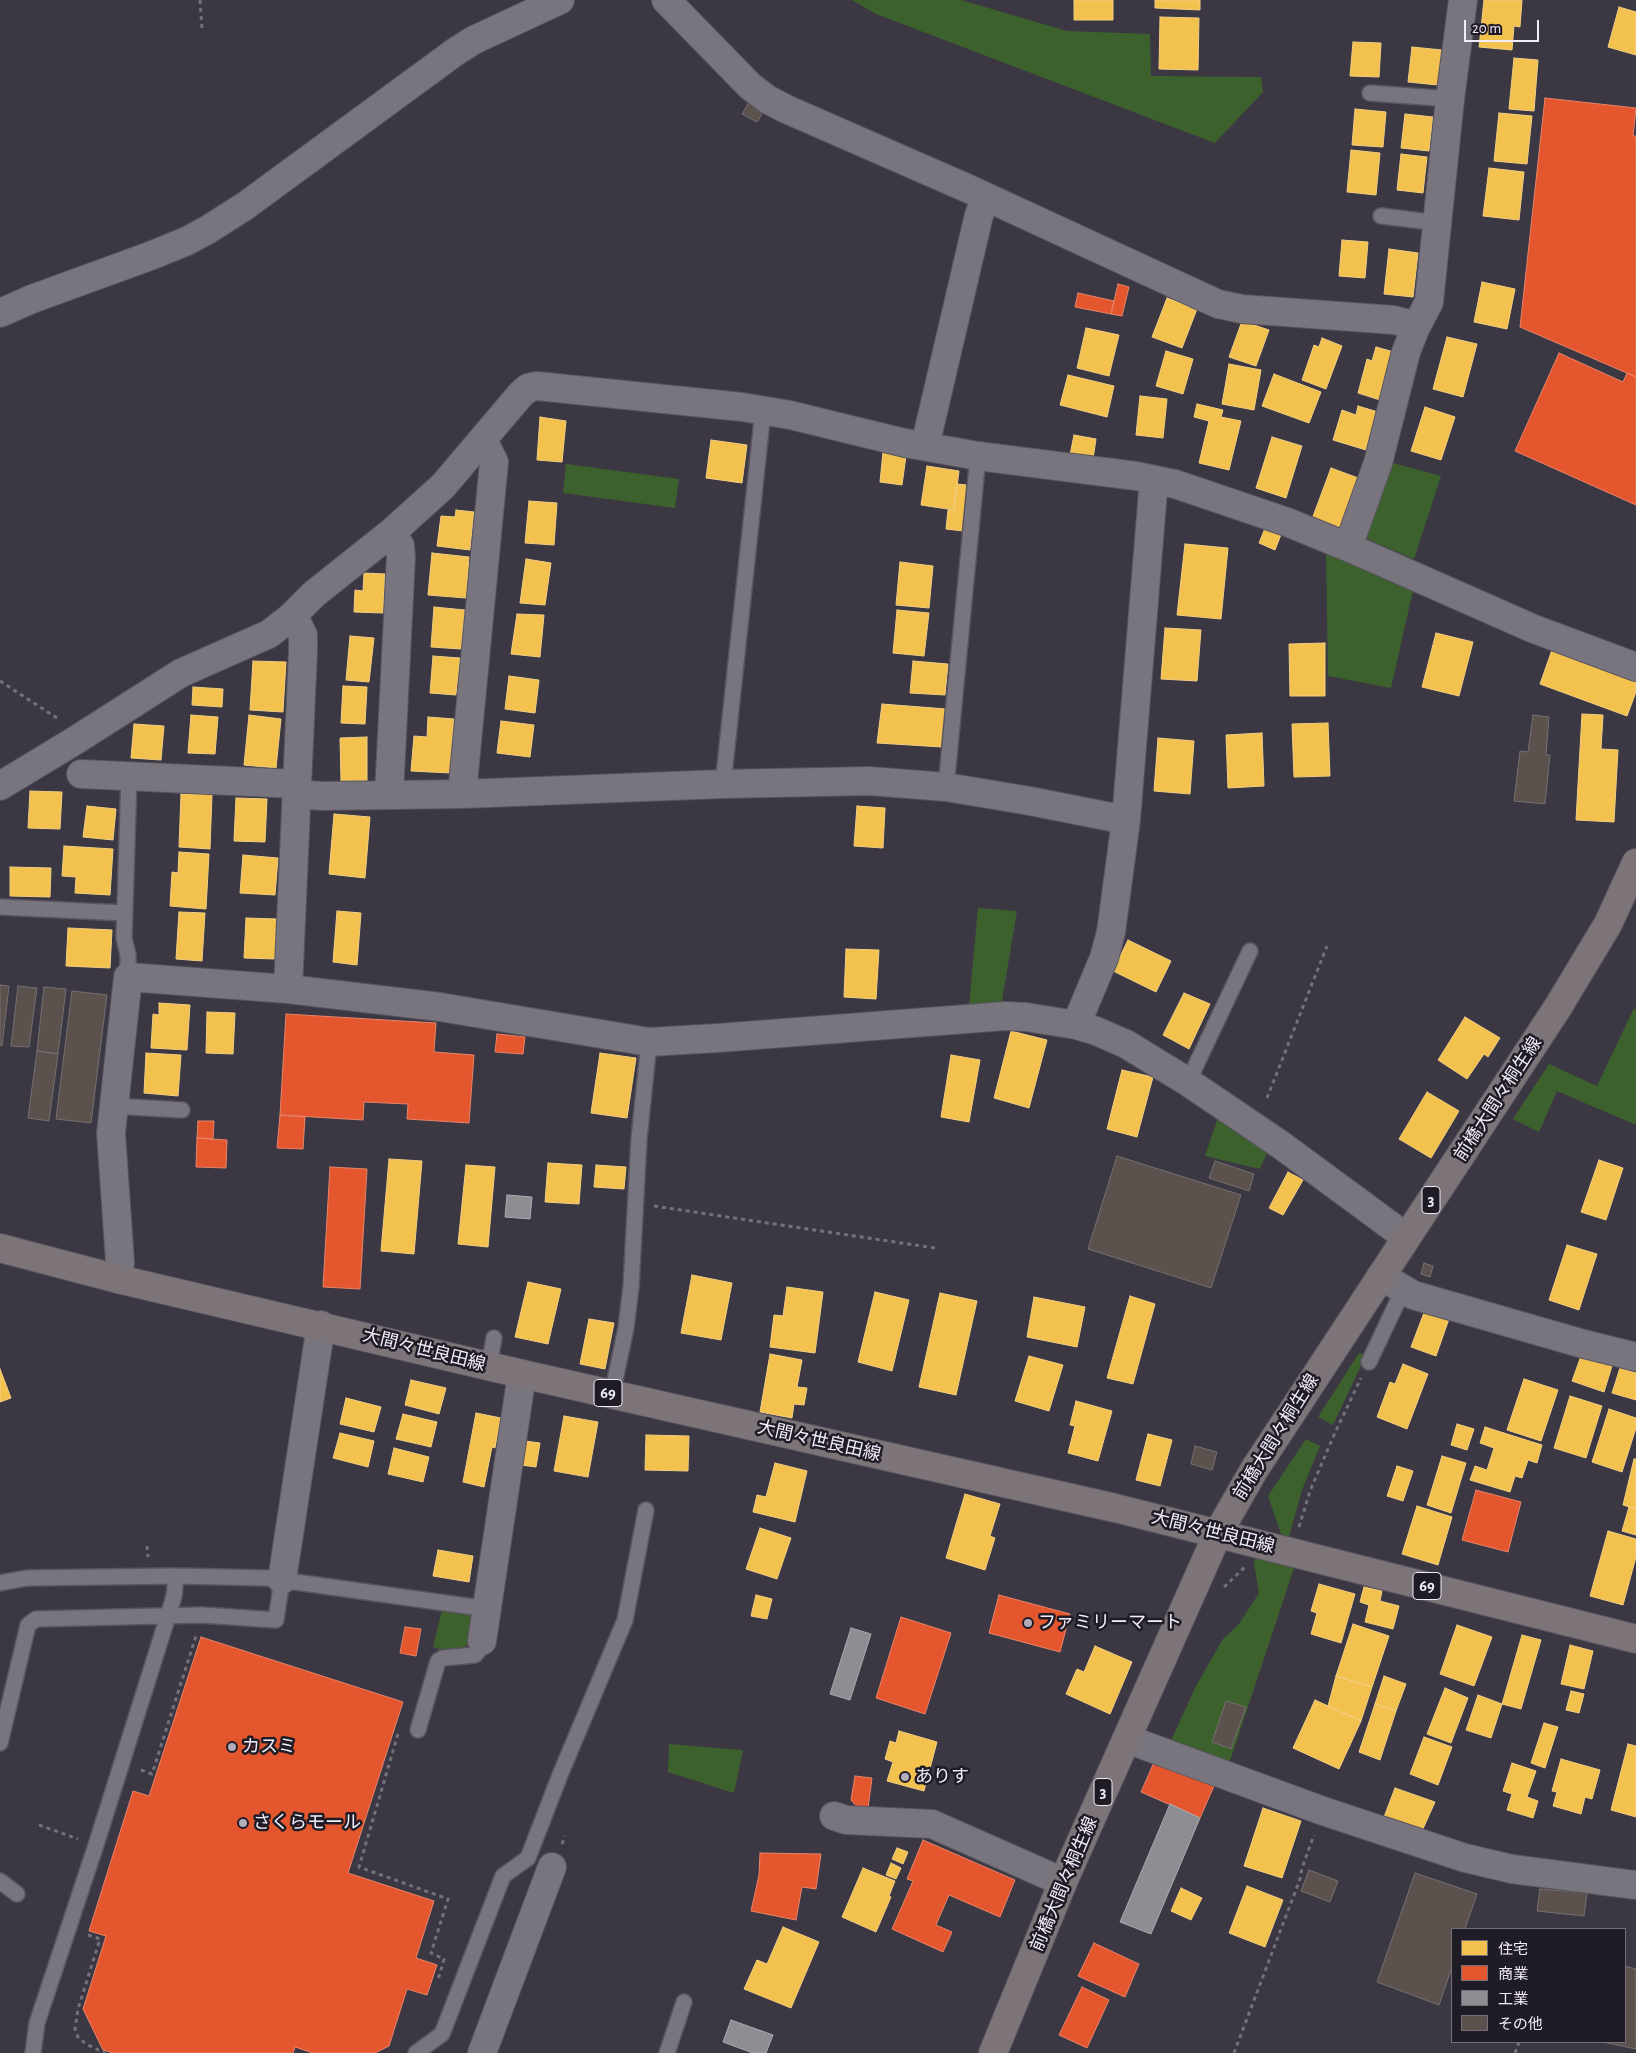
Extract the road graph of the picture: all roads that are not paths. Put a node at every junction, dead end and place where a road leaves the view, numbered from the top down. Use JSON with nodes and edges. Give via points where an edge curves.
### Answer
{"nodes":[{"id":1,"x":560,"y":0,"type":"edge"},
{"id":2,"x":666,"y":0,"type":"edge"},
{"id":3,"x":1463,"y":0,"type":"edge"},
{"id":4,"x":1370,"y":92,"type":"dead end"},
{"id":5,"x":1450,"y":99,"type":"junction"},
{"id":6,"x":986,"y":198,"type":"junction"},
{"id":7,"x":1381,"y":216,"type":"dead end"},
{"id":8,"x":1438,"y":223,"type":"junction"},
{"id":9,"x":0,"y":313,"type":"edge"},
{"id":10,"x":1415,"y":329,"type":"junction"},
{"id":11,"x":763,"y":411,"type":"junction"},
{"id":12,"x":483,"y":440,"type":"junction"},
{"id":13,"x":925,"y":446,"type":"junction"},
{"id":14,"x":978,"y":456,"type":"junction"},
{"id":15,"x":1156,"y":480,"type":"junction"},
{"id":16,"x":392,"y":532,"type":"junction"},
{"id":17,"x":1348,"y":547,"type":"junction"},
{"id":18,"x":291,"y":617,"type":"junction"},
{"id":19,"x":1636,"y":667,"type":"edge"},
{"id":20,"x":81,"y":774,"type":"dead end"},
{"id":21,"x":129,"y":776,"type":"junction"},
{"id":22,"x":723,"y":784,"type":"junction"},
{"id":23,"x":0,"y":786,"type":"edge"},
{"id":24,"x":946,"y":787,"type":"junction"},
{"id":25,"x":297,"y":789,"type":"junction"},
{"id":26,"x":389,"y":794,"type":"junction"},
{"id":27,"x":462,"y":794,"type":"junction"},
{"id":28,"x":1126,"y":820,"type":"junction"},
{"id":29,"x":1634,"y":872,"type":"edge"},
{"id":30,"x":0,"y":907,"type":"edge"},
{"id":31,"x":124,"y":913,"type":"junction"},
{"id":32,"x":1250,"y":951,"type":"dead end"},
{"id":33,"x":128,"y":977,"type":"junction"},
{"id":34,"x":288,"y":988,"type":"junction"},
{"id":35,"x":1076,"y":1025,"type":"junction"},
{"id":36,"x":649,"y":1042,"type":"junction"},
{"id":37,"x":1188,"y":1082,"type":"junction"},
{"id":38,"x":114,"y":1106,"type":"junction"},
{"id":39,"x":182,"y":1110,"type":"dead end"},
{"id":40,"x":1406,"y":1238,"type":"junction"},
{"id":41,"x":0,"y":1248,"type":"edge"},
{"id":42,"x":118,"y":1279,"type":"junction"},
{"id":43,"x":1392,"y":1283,"type":"junction"},
{"id":44,"x":321,"y":1325,"type":"junction"},
{"id":45,"x":494,"y":1338,"type":"dead end"},
{"id":46,"x":1636,"y":1357,"type":"edge"},
{"id":47,"x":1369,"y":1362,"type":"road end"},
{"id":48,"x":489,"y":1366,"type":"junction"},
{"id":49,"x":522,"y":1374,"type":"junction"},
{"id":50,"x":612,"y":1394,"type":"junction"},
{"id":51,"x":646,"y":1510,"type":"dead end"},
{"id":52,"x":1218,"y":1533,"type":"junction"},
{"id":53,"x":176,"y":1576,"type":"junction"},
{"id":54,"x":282,"y":1580,"type":"junction"},
{"id":55,"x":0,"y":1583,"type":"edge"},
{"id":56,"x":488,"y":1609,"type":"junction"},
{"id":57,"x":168,"y":1616,"type":"junction"},
{"id":58,"x":1636,"y":1639,"type":"edge"},
{"id":59,"x":482,"y":1641,"type":"joint"},
{"id":60,"x":418,"y":1730,"type":"dead end"},
{"id":61,"x":1127,"y":1739,"type":"junction"},
{"id":62,"x":0,"y":1743,"type":"edge"},
{"id":63,"x":834,"y":1816,"type":"dead end"},
{"id":64,"x":540,"y":1863,"type":"junction"},
{"id":65,"x":0,"y":1882,"type":"edge"},
{"id":66,"x":1063,"y":1882,"type":"junction"},
{"id":67,"x":1636,"y":1885,"type":"edge"},
{"id":68,"x":17,"y":1894,"type":"dead end"},
{"id":69,"x":684,"y":2002,"type":"dead end"},
{"id":70,"x":33,"y":2053,"type":"edge"},
{"id":71,"x":416,"y":2053,"type":"edge"},
{"id":72,"x":482,"y":2053,"type":"edge"},
{"id":73,"x":667,"y":2053,"type":"edge"},
{"id":74,"x":993,"y":2053,"type":"edge"}],
"edges":[{"from":1,"to":9,"type":"street","via":[[455,52],[246,206],[209,229],[150,256]]},
{"from":2,"to":6,"type":"street","via":[[750,86],[767,99]]},
{"from":3,"to":5,"type":"street"},
{"from":4,"to":5,"type":"lane"},
{"from":5,"to":8,"type":"street"},
{"from":6,"to":10,"type":"street","via":[[1230,308],[1394,320]]},
{"from":6,"to":13,"type":"street","via":[[979,215]]},
{"from":7,"to":8,"type":"lane"},
{"from":8,"to":10,"type":"street","via":[[1429,302]]},
{"from":10,"to":17,"type":"street","via":[[1406,352],[1378,463]]},
{"from":11,"to":12,"type":"street","via":[[537,386],[521,394]]},
{"from":11,"to":13,"type":"street"},
{"from":11,"to":22,"type":"lane"},
{"from":12,"to":16,"type":"street","via":[[443,486]]},
{"from":12,"to":27,"type":"street","via":[[494,462]]},
{"from":13,"to":14,"type":"street"},
{"from":14,"to":15,"type":"street"},
{"from":14,"to":24,"type":"lane"},
{"from":15,"to":17,"type":"street","via":[[1287,522]]},
{"from":15,"to":28,"type":"street"},
{"from":16,"to":18,"type":"street","via":[[314,594]]},
{"from":16,"to":26,"type":"street","via":[[400,546],[401,557]]},
{"from":17,"to":19,"type":"street","via":[[1534,629]]},
{"from":18,"to":23,"type":"street","via":[[258,640],[181,673]]},
{"from":18,"to":25,"type":"street","via":[[303,635]]},
{"from":20,"to":21,"type":"street"},
{"from":21,"to":25,"type":"street"},
{"from":21,"to":31,"type":"lane"},
{"from":22,"to":24,"type":"street","via":[[869,781]]},
{"from":22,"to":27,"type":"street"},
{"from":24,"to":28,"type":"street"},
{"from":25,"to":26,"type":"street","via":[[323,796]]},
{"from":25,"to":34,"type":"street"},
{"from":26,"to":27,"type":"street"},
{"from":28,"to":35,"type":"street","via":[[1108,946]]},
{"from":29,"to":40,"type":"main road","name":"前橋大間々桐生線","number":"3","via":[[1608,924],[1558,1007]]},
{"from":30,"to":31,"type":"lane"},
{"from":31,"to":33,"type":"lane"},
{"from":32,"to":37,"type":"lane"},
{"from":33,"to":34,"type":"street"},
{"from":33,"to":38,"type":"street"},
{"from":34,"to":36,"type":"street","via":[[440,1007]]},
{"from":35,"to":36,"type":"street","via":[[1006,1016]]},
{"from":35,"to":37,"type":"street","via":[[1126,1044]]},
{"from":36,"to":50,"type":"lane","via":[[628,1316]]},
{"from":37,"to":40,"type":"street","via":[[1281,1145]]},
{"from":38,"to":39,"type":"lane"},
{"from":38,"to":42,"type":"street","via":[[112,1133],[120,1262]]},
{"from":40,"to":43,"type":"main road","name":"前橋大間々桐生線","number":"3"},
{"from":41,"to":42,"type":"main road","name":"大間々世良田線","number":"69"},
{"from":42,"to":44,"type":"main road","name":"大間々世良田線","number":"69"},
{"from":43,"to":46,"type":"street","via":[[1413,1294]]},
{"from":43,"to":47,"type":"lane"},
{"from":43,"to":52,"type":"main road","name":"前橋大間々桐生線","number":"3","via":[[1254,1470]]},
{"from":44,"to":48,"type":"main road","name":"大間々世良田線","number":"69"},
{"from":44,"to":54,"type":"street"},
{"from":45,"to":48,"type":"lane"},
{"from":48,"to":49,"type":"main road","name":"大間々世良田線","number":"69"},
{"from":49,"to":50,"type":"main road","name":"大間々世良田線","number":"69"},
{"from":49,"to":56,"type":"street"},
{"from":50,"to":52,"type":"main road","name":"大間々世良田線","number":"69"},
{"from":51,"to":64,"type":"lane","via":[[625,1620],[564,1766]]},
{"from":52,"to":58,"type":"main road","name":"大間々世良田線","number":"69"},
{"from":52,"to":61,"type":"main road","name":"前橋大間々桐生線","number":"3"},
{"from":53,"to":54,"type":"lane"},
{"from":53,"to":55,"type":"lane","via":[[27,1578]]},
{"from":53,"to":57,"type":"lane"},
{"from":54,"to":56,"type":"lane"},
{"from":54,"to":57,"type":"lane","via":[[276,1620],[240,1616]]},
{"from":56,"to":59,"type":"street"},
{"from":57,"to":62,"type":"lane","via":[[36,1620],[28,1625]]},
{"from":57,"to":70,"type":"lane","via":[[37,2023]]},
{"from":59,"to":60,"type":"lane","via":[[475,1654],[438,1661]]},
{"from":61,"to":66,"type":"main road","name":"前橋大間々桐生線","number":"3"},
{"from":61,"to":67,"type":"street","via":[[1323,1811],[1465,1858],[1512,1869]]},
{"from":63,"to":66,"type":"street","via":[[846,1820],[932,1824]]},
{"from":64,"to":71,"type":"lane","via":[[503,1876],[442,2034]]},
{"from":64,"to":72,"type":"street"},
{"from":65,"to":68,"type":"lane"},
{"from":66,"to":74,"type":"main road","name":"前橋大間々桐生線","number":"3"},
{"from":69,"to":73,"type":"lane"}]}
